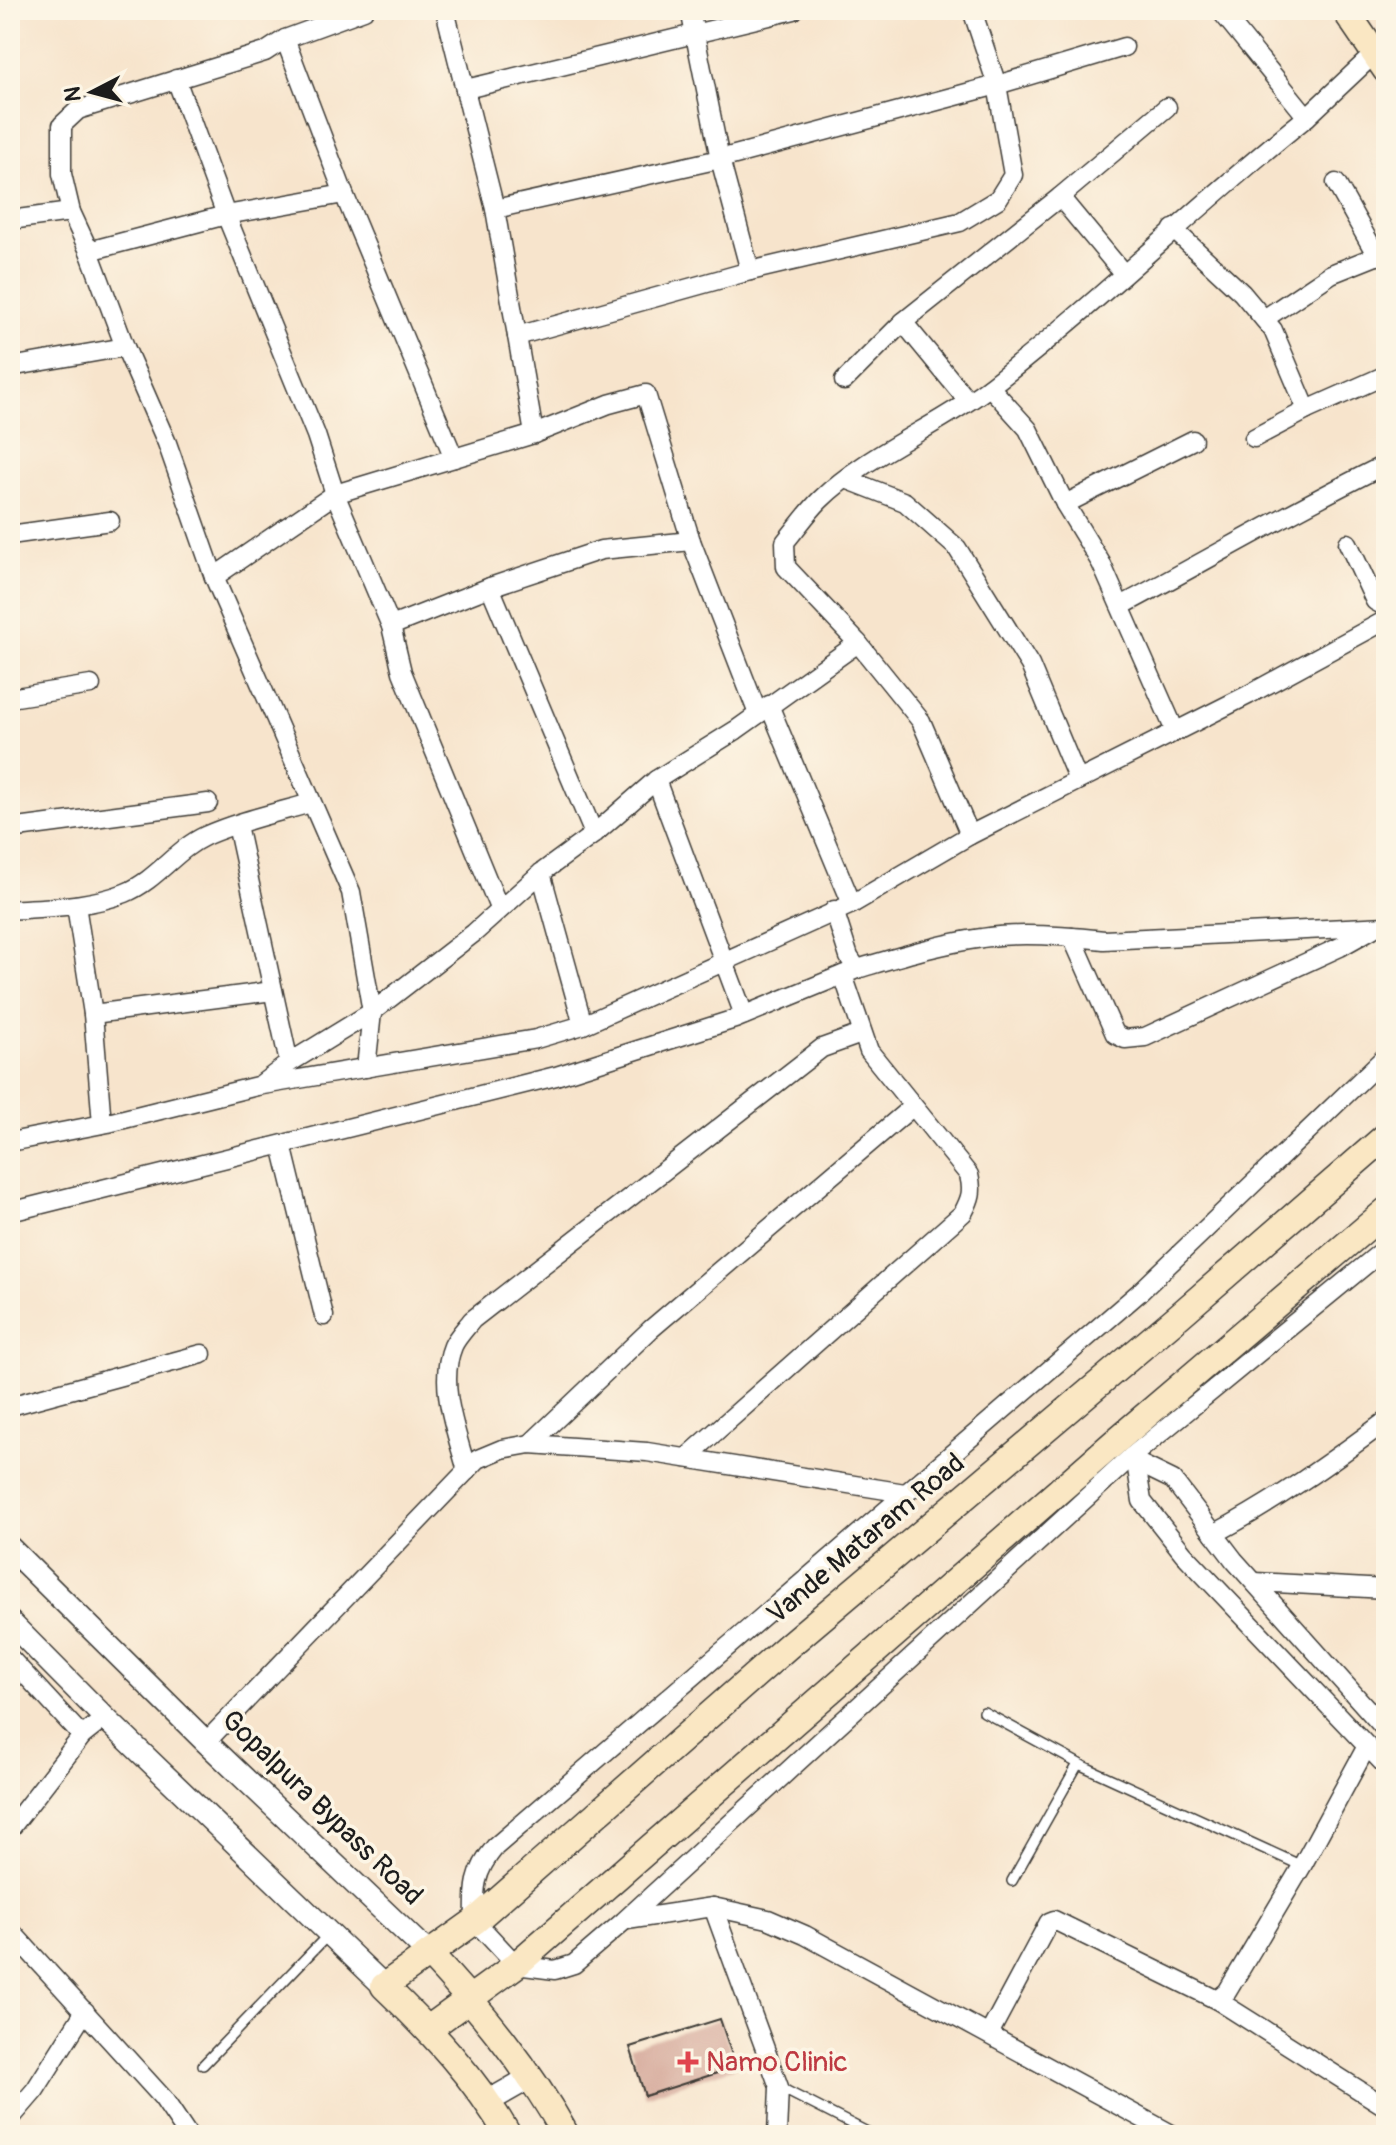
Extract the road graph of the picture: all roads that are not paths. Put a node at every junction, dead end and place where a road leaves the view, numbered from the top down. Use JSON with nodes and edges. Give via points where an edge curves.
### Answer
{"nodes":[{"id":1,"x":364,"y":10,"type":"edge"},
{"id":2,"x":445,"y":10,"type":"edge"},
{"id":3,"x":690,"y":10,"type":"edge"},
{"id":4,"x":794,"y":10,"type":"edge"},
{"id":5,"x":972,"y":10,"type":"edge"},
{"id":6,"x":1220,"y":10,"type":"edge"},
{"id":7,"x":1345,"y":10,"type":"edge"},
{"id":8,"x":696,"y":35,"type":"junction"},
{"id":9,"x":285,"y":39,"type":"junction"},
{"id":10,"x":1124,"y":47,"type":"dead end"},
{"id":11,"x":1380,"y":61,"type":"edge"},
{"id":12,"x":176,"y":79,"type":"junction"},
{"id":13,"x":997,"y":85,"type":"junction"},
{"id":14,"x":466,"y":89,"type":"junction"},
{"id":15,"x":1167,"y":107,"type":"dead end"},
{"id":16,"x":1307,"y":117,"type":"junction"},
{"id":17,"x":720,"y":159,"type":"junction"},
{"id":18,"x":1336,"y":183,"type":"dead end"},
{"id":19,"x":344,"y":194,"type":"junction"},
{"id":20,"x":1060,"y":197,"type":"junction"},
{"id":21,"x":495,"y":209,"type":"junction"},
{"id":22,"x":71,"y":212,"type":"junction"},
{"id":23,"x":226,"y":215,"type":"junction"},
{"id":24,"x":10,"y":220,"type":"edge"},
{"id":25,"x":1173,"y":229,"type":"junction"},
{"id":26,"x":89,"y":251,"type":"junction"},
{"id":27,"x":1381,"y":254,"type":"edge"},
{"id":28,"x":750,"y":271,"type":"junction"},
{"id":29,"x":1123,"y":273,"type":"junction"},
{"id":30,"x":1264,"y":319,"type":"junction"},
{"id":31,"x":903,"y":322,"type":"junction"},
{"id":32,"x":517,"y":336,"type":"junction"},
{"id":33,"x":125,"y":347,"type":"junction"},
{"id":34,"x":10,"y":367,"type":"edge"},
{"id":35,"x":1386,"y":375,"type":"edge"},
{"id":36,"x":844,"y":381,"type":"dead end"},
{"id":37,"x":990,"y":387,"type":"junction"},
{"id":38,"x":968,"y":401,"type":"junction"},
{"id":39,"x":1307,"y":410,"type":"junction"},
{"id":40,"x":534,"y":434,"type":"junction"},
{"id":41,"x":1254,"y":438,"type":"dead end"},
{"id":42,"x":1193,"y":440,"type":"dead end"},
{"id":43,"x":454,"y":458,"type":"junction"},
{"id":44,"x":1386,"y":464,"type":"edge"},
{"id":45,"x":846,"y":479,"type":"junction"},
{"id":46,"x":335,"y":494,"type":"junction"},
{"id":47,"x":1065,"y":504,"type":"junction"},
{"id":48,"x":110,"y":521,"type":"dead end"},
{"id":49,"x":10,"y":535,"type":"edge"},
{"id":50,"x":691,"y":541,"type":"junction"},
{"id":51,"x":1348,"y":543,"type":"dead end"},
{"id":52,"x":214,"y":577,"type":"junction"},
{"id":53,"x":490,"y":587,"type":"junction"},
{"id":54,"x":1121,"y":606,"type":"junction"},
{"id":55,"x":1386,"y":607,"type":"edge"},
{"id":56,"x":1386,"y":620,"type":"edge"},
{"id":57,"x":391,"y":626,"type":"junction"},
{"id":58,"x":858,"y":643,"type":"junction"},
{"id":59,"x":91,"y":685,"type":"dead end"},
{"id":60,"x":10,"y":698,"type":"edge"},
{"id":61,"x":764,"y":710,"type":"junction"},
{"id":62,"x":1175,"y":731,"type":"junction"},
{"id":63,"x":656,"y":780,"type":"junction"},
{"id":64,"x":1078,"y":780,"type":"junction"},
{"id":65,"x":208,"y":803,"type":"dead end"},
{"id":66,"x":311,"y":803,"type":"junction"},
{"id":67,"x":237,"y":825,"type":"junction"},
{"id":68,"x":10,"y":829,"type":"edge"},
{"id":69,"x":594,"y":834,"type":"junction"},
{"id":70,"x":970,"y":835,"type":"junction"},
{"id":71,"x":541,"y":873,"type":"junction"},
{"id":72,"x":76,"y":905,"type":"junction"},
{"id":73,"x":843,"y":907,"type":"junction"},
{"id":74,"x":499,"y":908,"type":"junction"},
{"id":75,"x":10,"y":910,"type":"edge"},
{"id":76,"x":1380,"y":927,"type":"edge"},
{"id":77,"x":1072,"y":937,"type":"junction"},
{"id":78,"x":723,"y":960,"type":"junction"},
{"id":79,"x":850,"y":972,"type":"junction"},
{"id":80,"x":273,"y":991,"type":"junction"},
{"id":81,"x":372,"y":1012,"type":"junction"},
{"id":82,"x":93,"y":1014,"type":"junction"},
{"id":83,"x":744,"y":1015,"type":"junction"},
{"id":84,"x":583,"y":1025,"type":"junction"},
{"id":85,"x":861,"y":1034,"type":"junction"},
{"id":86,"x":1386,"y":1056,"type":"edge"},
{"id":87,"x":289,"y":1063,"type":"junction"},
{"id":88,"x":366,"y":1068,"type":"junction"},
{"id":89,"x":257,"y":1086,"type":"junction"},
{"id":90,"x":912,"y":1107,"type":"junction"},
{"id":91,"x":102,"y":1124,"type":"junction"},
{"id":92,"x":1386,"y":1136,"type":"edge"},
{"id":93,"x":10,"y":1142,"type":"edge"},
{"id":94,"x":282,"y":1145,"type":"junction"},
{"id":95,"x":1386,"y":1211,"type":"edge"},
{"id":96,"x":10,"y":1212,"type":"edge"},
{"id":97,"x":1386,"y":1248,"type":"edge"},
{"id":98,"x":324,"y":1316,"type":"dead end"},
{"id":99,"x":202,"y":1354,"type":"dead end"},
{"id":100,"x":10,"y":1406,"type":"edge"},
{"id":101,"x":1386,"y":1421,"type":"edge"},
{"id":102,"x":530,"y":1444,"type":"junction"},
{"id":103,"x":1128,"y":1454,"type":"junction"},
{"id":104,"x":686,"y":1458,"type":"junction"},
{"id":105,"x":467,"y":1471,"type":"junction"},
{"id":106,"x":905,"y":1493,"type":"junction"},
{"id":107,"x":1214,"y":1534,"type":"junction"},
{"id":108,"x":10,"y":1548,"type":"edge"},
{"id":109,"x":1255,"y":1582,"type":"junction"},
{"id":110,"x":1386,"y":1589,"type":"edge"},
{"id":111,"x":10,"y":1622,"type":"edge"},
{"id":112,"x":10,"y":1658,"type":"edge"},
{"id":113,"x":984,"y":1712,"type":"dead end"},
{"id":114,"x":105,"y":1718,"type":"junction"},
{"id":115,"x":1386,"y":1730,"type":"edge"},
{"id":116,"x":82,"y":1736,"type":"junction"},
{"id":117,"x":206,"y":1742,"type":"junction"},
{"id":118,"x":1367,"y":1746,"type":"junction"},
{"id":119,"x":1078,"y":1764,"type":"junction"},
{"id":120,"x":1386,"y":1766,"type":"edge"},
{"id":121,"x":10,"y":1829,"type":"edge"},
{"id":122,"x":1302,"y":1866,"type":"junction"},
{"id":123,"x":1012,"y":1881,"type":"dead end"},
{"id":124,"x":713,"y":1907,"type":"junction"},
{"id":125,"x":475,"y":1921,"type":"junction"},
{"id":126,"x":624,"y":1921,"type":"junction"},
{"id":127,"x":10,"y":1930,"type":"edge"},
{"id":128,"x":330,"y":1933,"type":"junction"},
{"id":129,"x":429,"y":1954,"type":"junction"},
{"id":130,"x":516,"y":1965,"type":"junction"},
{"id":131,"x":384,"y":1986,"type":"junction"},
{"id":132,"x":470,"y":1999,"type":"junction"},
{"id":133,"x":1217,"y":2000,"type":"junction"},
{"id":134,"x":85,"y":2011,"type":"junction"},
{"id":135,"x":428,"y":2029,"type":"junction"},
{"id":136,"x":989,"y":2034,"type":"junction"},
{"id":137,"x":203,"y":2065,"type":"dead end"},
{"id":138,"x":531,"y":2077,"type":"junction"},
{"id":139,"x":779,"y":2087,"type":"junction"},
{"id":140,"x":487,"y":2102,"type":"junction"},
{"id":141,"x":1386,"y":2107,"type":"edge"},
{"id":142,"x":10,"y":2119,"type":"edge"},
{"id":143,"x":188,"y":2135,"type":"edge"},
{"id":144,"x":508,"y":2135,"type":"edge"},
{"id":145,"x":566,"y":2135,"type":"edge"},
{"id":146,"x":777,"y":2135,"type":"edge"},
{"id":147,"x":873,"y":2135,"type":"edge"},
{"id":148,"x":1173,"y":2135,"type":"edge"}],
"edges":[{"from":1,"to":9,"type":"street"},
{"from":2,"to":14,"type":"street"},
{"from":3,"to":8,"type":"street"},
{"from":4,"to":8,"type":"street"},
{"from":5,"to":13,"type":"street"},
{"from":6,"to":16,"type":"street"},
{"from":7,"to":11,"type":"main road"},
{"from":8,"to":14,"type":"street"},
{"from":8,"to":17,"type":"street"},
{"from":9,"to":12,"type":"street","via":[[265,52]]},
{"from":9,"to":19,"type":"street"},
{"from":10,"to":13,"type":"street"},
{"from":11,"to":16,"type":"street"},
{"from":12,"to":22,"type":"street","via":[[78,110],[62,125],[62,174]]},
{"from":12,"to":23,"type":"street"},
{"from":13,"to":17,"type":"street"},
{"from":13,"to":28,"type":"street","via":[[1013,175],[998,199],[960,222]]},
{"from":14,"to":21,"type":"street"},
{"from":15,"to":20,"type":"street"},
{"from":16,"to":25,"type":"street"},
{"from":17,"to":21,"type":"street"},
{"from":17,"to":28,"type":"street"},
{"from":18,"to":27,"type":"street"},
{"from":19,"to":23,"type":"street"},
{"from":19,"to":43,"type":"street"},
{"from":20,"to":29,"type":"street"},
{"from":20,"to":31,"type":"street"},
{"from":21,"to":32,"type":"street"},
{"from":22,"to":24,"type":"street"},
{"from":22,"to":26,"type":"street"},
{"from":23,"to":26,"type":"street"},
{"from":23,"to":46,"type":"street"},
{"from":25,"to":29,"type":"street"},
{"from":25,"to":30,"type":"street"},
{"from":26,"to":33,"type":"street"},
{"from":27,"to":30,"type":"street","via":[[1331,274]]},
{"from":28,"to":32,"type":"street"},
{"from":29,"to":37,"type":"street"},
{"from":30,"to":39,"type":"street"},
{"from":31,"to":36,"type":"street"},
{"from":31,"to":38,"type":"street"},
{"from":32,"to":40,"type":"street"},
{"from":33,"to":34,"type":"street"},
{"from":33,"to":52,"type":"street","via":[[167,443]]},
{"from":35,"to":39,"type":"street"},
{"from":37,"to":38,"type":"street"},
{"from":37,"to":47,"type":"street","via":[[1028,429]]},
{"from":38,"to":45,"type":"street"},
{"from":39,"to":41,"type":"street"},
{"from":40,"to":43,"type":"street"},
{"from":40,"to":50,"type":"street","via":[[646,394]]},
{"from":42,"to":47,"type":"street"},
{"from":43,"to":46,"type":"street"},
{"from":44,"to":54,"type":"street"},
{"from":45,"to":58,"type":"street","via":[[820,500],[785,542],[786,567]]},
{"from":45,"to":64,"type":"street","via":[[905,502],[957,548],[1030,665]]},
{"from":46,"to":52,"type":"street"},
{"from":46,"to":57,"type":"street"},
{"from":47,"to":54,"type":"street"},
{"from":48,"to":49,"type":"street"},
{"from":50,"to":53,"type":"street","via":[[601,550]]},
{"from":50,"to":61,"type":"street"},
{"from":51,"to":55,"type":"street","via":[[1375,601]]},
{"from":52,"to":66,"type":"street"},
{"from":53,"to":57,"type":"street"},
{"from":53,"to":69,"type":"street"},
{"from":54,"to":62,"type":"street"},
{"from":56,"to":62,"type":"street"},
{"from":57,"to":74,"type":"street","via":[[402,672]]},
{"from":58,"to":61,"type":"street"},
{"from":58,"to":70,"type":"street","via":[[921,721]]},
{"from":59,"to":60,"type":"street"},
{"from":61,"to":63,"type":"street"},
{"from":61,"to":73,"type":"street"},
{"from":62,"to":64,"type":"street"},
{"from":63,"to":69,"type":"street"},
{"from":63,"to":78,"type":"street"},
{"from":64,"to":70,"type":"street"},
{"from":65,"to":68,"type":"street"},
{"from":66,"to":67,"type":"street"},
{"from":66,"to":81,"type":"street","via":[[351,892]]},
{"from":67,"to":72,"type":"street","via":[[206,835],[127,892]]},
{"from":67,"to":80,"type":"street"},
{"from":69,"to":71,"type":"street"},
{"from":70,"to":73,"type":"street"},
{"from":71,"to":74,"type":"street"},
{"from":71,"to":84,"type":"street"},
{"from":72,"to":75,"type":"street"},
{"from":72,"to":82,"type":"street"},
{"from":73,"to":78,"type":"street"},
{"from":73,"to":79,"type":"street"},
{"from":74,"to":81,"type":"street"},
{"from":76,"to":77,"type":"street","via":[[1104,940]]},
{"from":76,"to":77,"type":"street","via":[[1145,1037],[1125,1039],[1115,1034]]},
{"from":77,"to":79,"type":"street","via":[[985,937]]},
{"from":78,"to":83,"type":"street"},
{"from":78,"to":84,"type":"street"},
{"from":79,"to":83,"type":"street"},
{"from":79,"to":85,"type":"street"},
{"from":80,"to":82,"type":"street"},
{"from":80,"to":87,"type":"street"},
{"from":81,"to":87,"type":"street"},
{"from":81,"to":88,"type":"street"},
{"from":82,"to":91,"type":"street"},
{"from":83,"to":94,"type":"street","via":[[556,1076]]},
{"from":84,"to":88,"type":"street","via":[[536,1039]]},
{"from":85,"to":90,"type":"street"},
{"from":85,"to":105,"type":"street","via":[[822,1048],[472,1320],[453,1345],[448,1369],[450,1409]]},
{"from":86,"to":106,"type":"street","via":[[1141,1291]]},
{"from":87,"to":89,"type":"street"},
{"from":88,"to":89,"type":"street"},
{"from":89,"to":91,"type":"street"},
{"from":90,"to":102,"type":"street","via":[[651,1329]]},
{"from":90,"to":104,"type":"street","via":[[969,1175],[971,1198],[963,1213]]},
{"from":91,"to":93,"type":"street"},
{"from":92,"to":125,"type":"main road","name":"Vande Mataram Road"},
{"from":94,"to":96,"type":"street"},
{"from":94,"to":98,"type":"street"},
{"from":95,"to":103,"type":"main road"},
{"from":97,"to":103,"type":"street"},
{"from":99,"to":100,"type":"street"},
{"from":101,"to":107,"type":"street","via":[[1268,1505]]},
{"from":102,"to":104,"type":"street"},
{"from":102,"to":105,"type":"street","via":[[478,1459]]},
{"from":103,"to":107,"type":"street","via":[[1173,1480]]},
{"from":103,"to":118,"type":"street","via":[[1142,1501],[1184,1554]]},
{"from":103,"to":126,"type":"street"},
{"from":103,"to":130,"type":"main road"},
{"from":104,"to":106,"type":"street"},
{"from":105,"to":117,"type":"street"},
{"from":106,"to":125,"type":"street","via":[[495,1847],[474,1886]]},
{"from":107,"to":109,"type":"street"},
{"from":108,"to":117,"type":"street","name":"Gopalpura Bypass Road"},
{"from":109,"to":110,"type":"street"},
{"from":109,"to":115,"type":"street"},
{"from":111,"to":114,"type":"street"},
{"from":112,"to":116,"type":"street"},
{"from":113,"to":119,"type":"lane"},
{"from":114,"to":116,"type":"street"},
{"from":114,"to":128,"type":"street"},
{"from":116,"to":121,"type":"street"},
{"from":117,"to":129,"type":"street","name":"Gopalpura Bypass Road"},
{"from":118,"to":120,"type":"street"},
{"from":118,"to":122,"type":"street"},
{"from":119,"to":122,"type":"lane"},
{"from":119,"to":123,"type":"lane"},
{"from":122,"to":133,"type":"street","via":[[1227,1992]]},
{"from":124,"to":126,"type":"street"},
{"from":124,"to":136,"type":"street","via":[[768,1919],[805,1935]]},
{"from":124,"to":139,"type":"street"},
{"from":125,"to":129,"type":"main road","name":"Vande Mataram Road"},
{"from":125,"to":130,"type":"street"},
{"from":126,"to":130,"type":"street","via":[[574,1964],[555,1970]]},
{"from":127,"to":134,"type":"street"},
{"from":128,"to":131,"type":"street"},
{"from":128,"to":137,"type":"lane"},
{"from":129,"to":131,"type":"main road","name":"Vande Mataram Road"},
{"from":129,"to":132,"type":"main road","name":"Gopalpura Bypass Road"},
{"from":130,"to":132,"type":"main road"},
{"from":131,"to":135,"type":"main road"},
{"from":132,"to":135,"type":"main road"},
{"from":132,"to":138,"type":"main road","name":"Gopalpura Bypass Road"},
{"from":133,"to":136,"type":"street","via":[[1054,1920]]},
{"from":133,"to":141,"type":"street"},
{"from":134,"to":142,"type":"street"},
{"from":134,"to":143,"type":"street","via":[[163,2098]]},
{"from":135,"to":140,"type":"main road"},
{"from":136,"to":148,"type":"street"},
{"from":138,"to":140,"type":"street"},
{"from":138,"to":145,"type":"main road","name":"Gopalpura Bypass Road"},
{"from":139,"to":146,"type":"street"},
{"from":139,"to":147,"type":"lane"},
{"from":140,"to":144,"type":"main road"}]}
